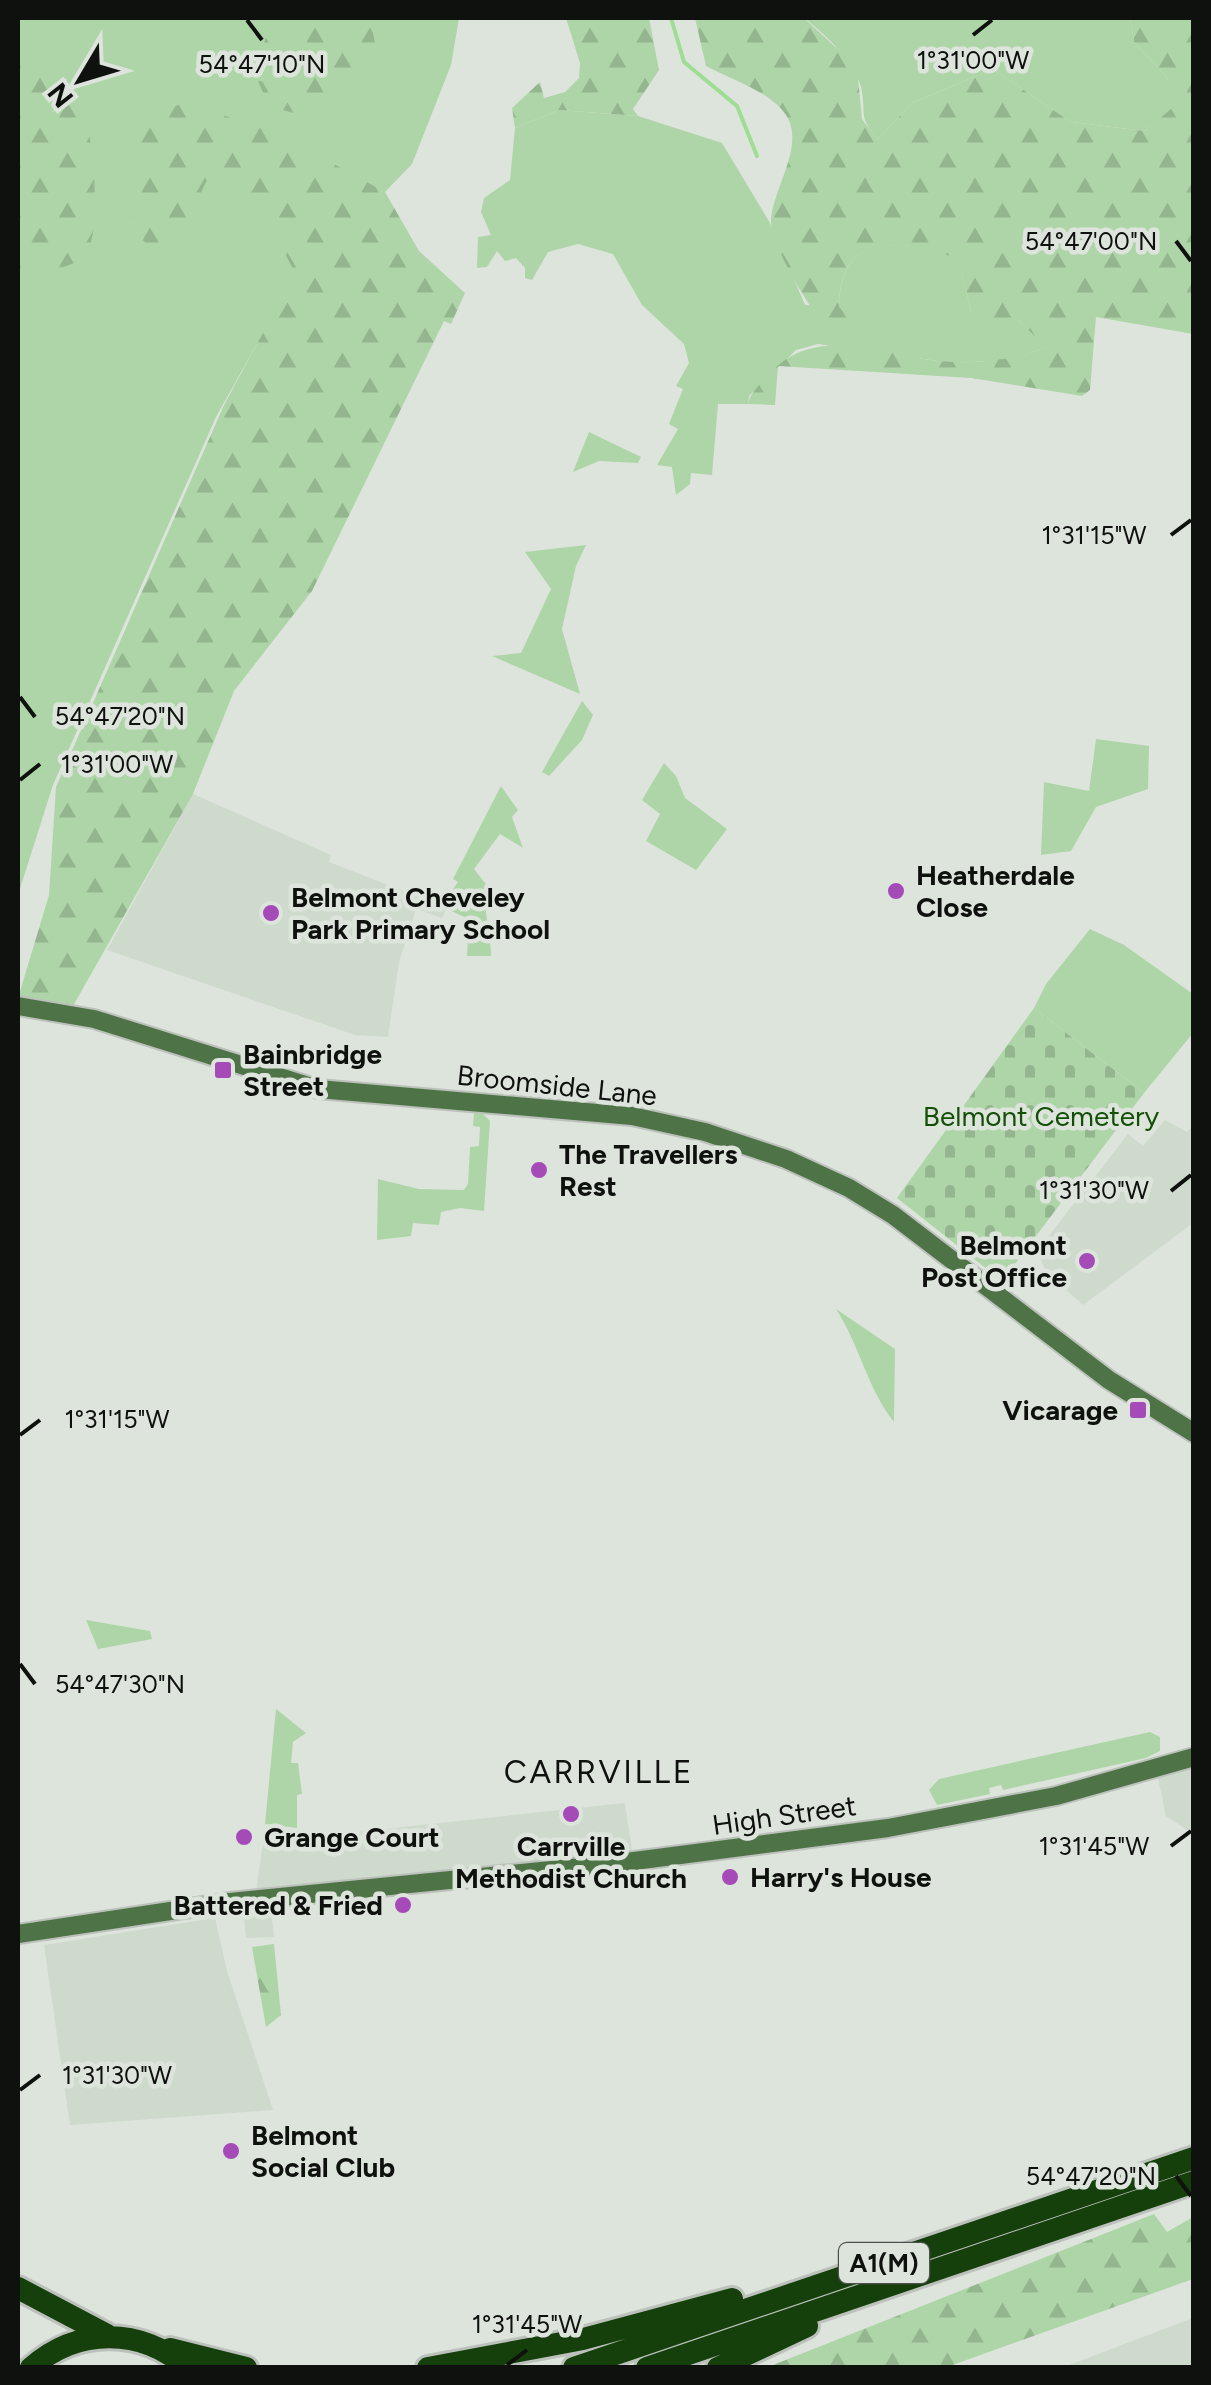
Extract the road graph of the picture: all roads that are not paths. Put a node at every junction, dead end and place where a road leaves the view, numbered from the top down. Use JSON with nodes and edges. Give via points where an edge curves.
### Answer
{"nodes":[{"id":1,"x":18,"y":1006,"type":"edge"},
{"id":2,"x":1194,"y":1433,"type":"edge"},
{"id":3,"x":1194,"y":1757,"type":"edge"},
{"id":4,"x":18,"y":1934,"type":"edge"},
{"id":5,"x":1194,"y":2158,"type":"edge"},
{"id":6,"x":1194,"y":2182,"type":"edge"},
{"id":7,"x":910,"y":2266,"type":"junction"},
{"id":8,"x":18,"y":2288,"type":"edge"},
{"id":9,"x":110,"y":2336,"type":"junction"},
{"id":10,"x":156,"y":2346,"type":"junction"},
{"id":11,"x":32,"y":2368,"type":"edge"},
{"id":12,"x":187,"y":2368,"type":"edge"},
{"id":13,"x":246,"y":2368,"type":"edge"},
{"id":14,"x":428,"y":2368,"type":"edge"},
{"id":15,"x":574,"y":2368,"type":"edge"},
{"id":16,"x":647,"y":2368,"type":"edge"},
{"id":17,"x":718,"y":2368,"type":"edge"}],
"edges":[{"from":1,"to":2,"type":"street","name":"Broomside Lane","via":[[76,1014],[318,1090],[627,1115],[786,1158],[893,1215],[1109,1380]]},
{"from":3,"to":4,"type":"street","name":"High Street","via":[[1056,1796],[888,1828],[230,1902]]},
{"from":5,"to":7,"type":"highway","number":"A1(M)"},
{"from":6,"to":7,"type":"highway","number":"A1(M)"},
{"from":7,"to":14,"type":"highway"},
{"from":7,"to":15,"type":"highway","number":"A1(M)"},
{"from":7,"to":16,"type":"highway","number":"A1(M)"},
{"from":7,"to":17,"type":"highway"},
{"from":8,"to":9,"type":"highway"},
{"from":9,"to":10,"type":"highway"},
{"from":9,"to":11,"type":"highway","via":[[77,2340]]},
{"from":10,"to":12,"type":"highway"},
{"from":10,"to":13,"type":"highway"}]}
